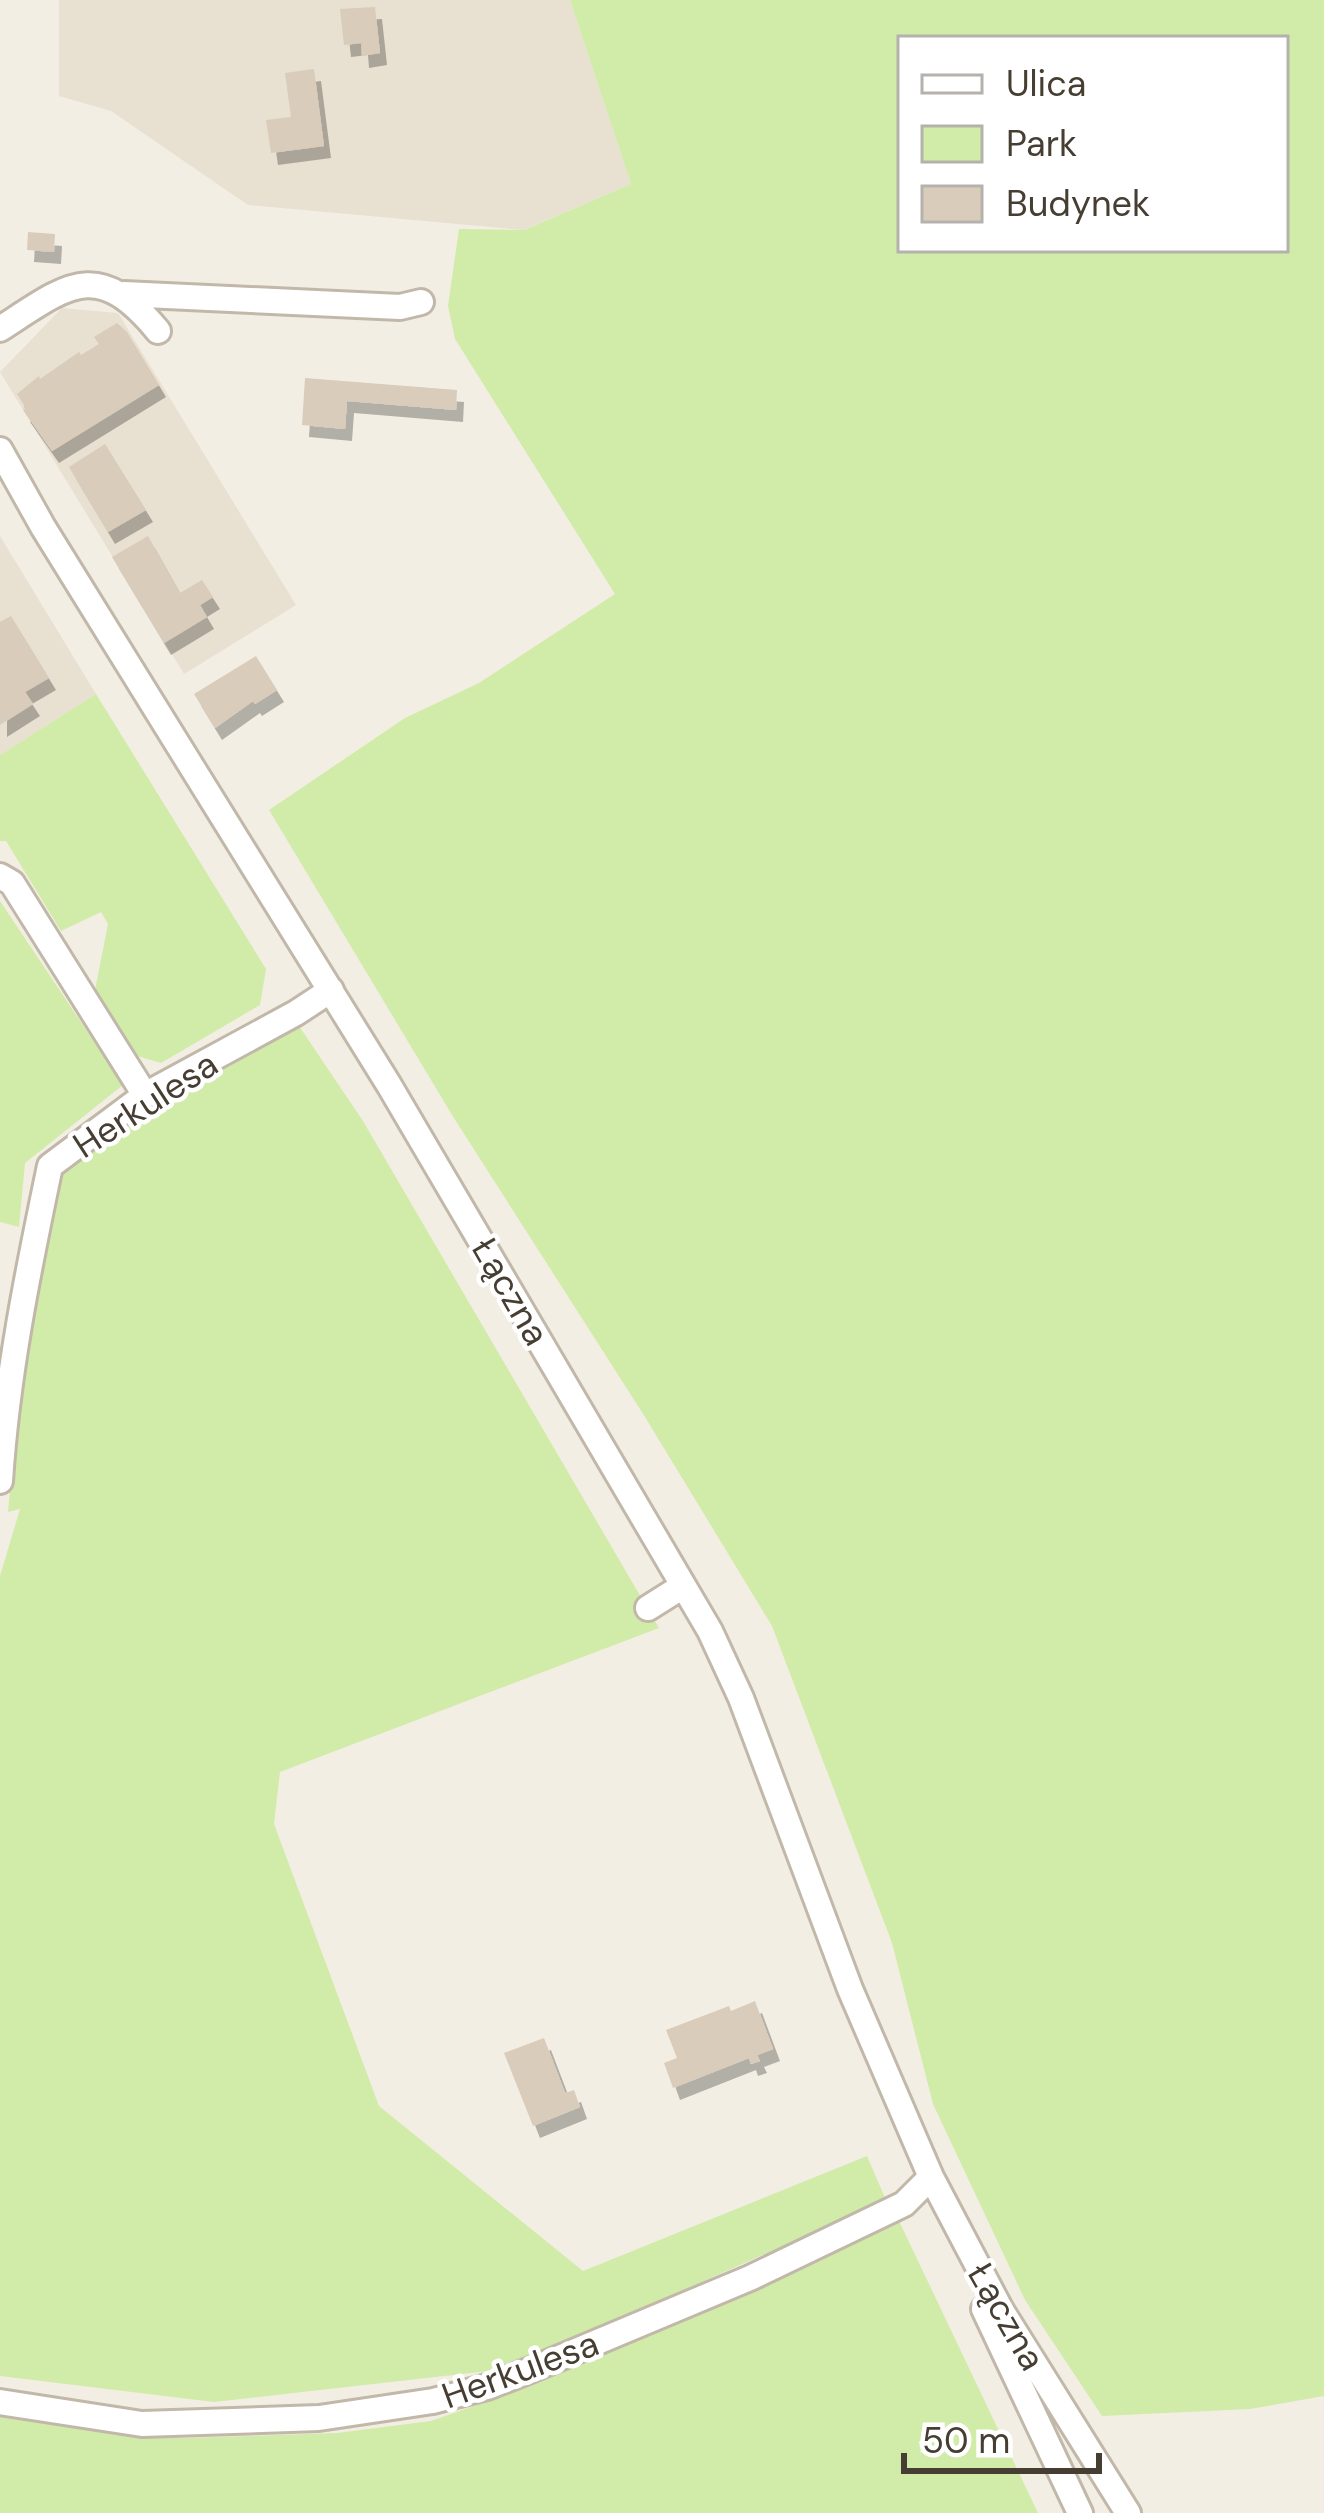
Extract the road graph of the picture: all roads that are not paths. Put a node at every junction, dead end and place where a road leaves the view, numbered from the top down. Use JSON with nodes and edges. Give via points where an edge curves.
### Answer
{"nodes":[{"id":1,"x":124,"y":294,"type":"junction"},
{"id":2,"x":421,"y":302,"type":"dead end"},
{"id":3,"x":0,"y":328,"type":"edge"},
{"id":4,"x":158,"y":331,"type":"dead end"},
{"id":5,"x":0,"y":450,"type":"edge"},
{"id":6,"x":0,"y":876,"type":"edge"},
{"id":7,"x":331,"y":990,"type":"junction"},
{"id":8,"x":145,"y":1095,"type":"junction"},
{"id":9,"x":0,"y":1481,"type":"edge"},
{"id":10,"x":683,"y":1586,"type":"junction"},
{"id":11,"x":647,"y":1608,"type":"dead end"},
{"id":12,"x":931,"y":2177,"type":"junction"},
{"id":13,"x":0,"y":2402,"type":"edge"},
{"id":14,"x":1045,"y":2433,"type":"junction"},
{"id":15,"x":1099,"y":2464,"type":"junction"},
{"id":16,"x":1079,"y":2513,"type":"edge"},
{"id":17,"x":1128,"y":2513,"type":"edge"}],
"edges":[{"from":1,"to":2,"type":"street"},
{"from":1,"to":3,"type":"street","via":[[78,286]]},
{"from":1,"to":4,"type":"street"},
{"from":5,"to":7,"type":"street","name":"Łączna"},
{"from":6,"to":8,"type":"street","via":[[12,883]]},
{"from":7,"to":8,"type":"street","name":"Herkulesa"},
{"from":7,"to":10,"type":"street","name":"Łączna"},
{"from":8,"to":9,"type":"street","name":"Herkulesa","via":[[50,1166],[20,1305]]},
{"from":10,"to":11,"type":"street"},
{"from":10,"to":12,"type":"street","name":"Łączna","via":[[742,1698],[850,1989]]},
{"from":12,"to":13,"type":"street","name":"Herkulesa","via":[[904,2204],[750,2278],[487,2387],[433,2401],[319,2418],[142,2424]]},
{"from":12,"to":14,"type":"street","name":"Łączna"},
{"from":12,"to":15,"type":"street","name":"Łączna","via":[[1001,2310]]},
{"from":14,"to":15,"type":"street","via":[[1077,2464]]},
{"from":14,"to":16,"type":"street","name":"Łączna"},
{"from":15,"to":17,"type":"street","name":"Łączna"}]}
